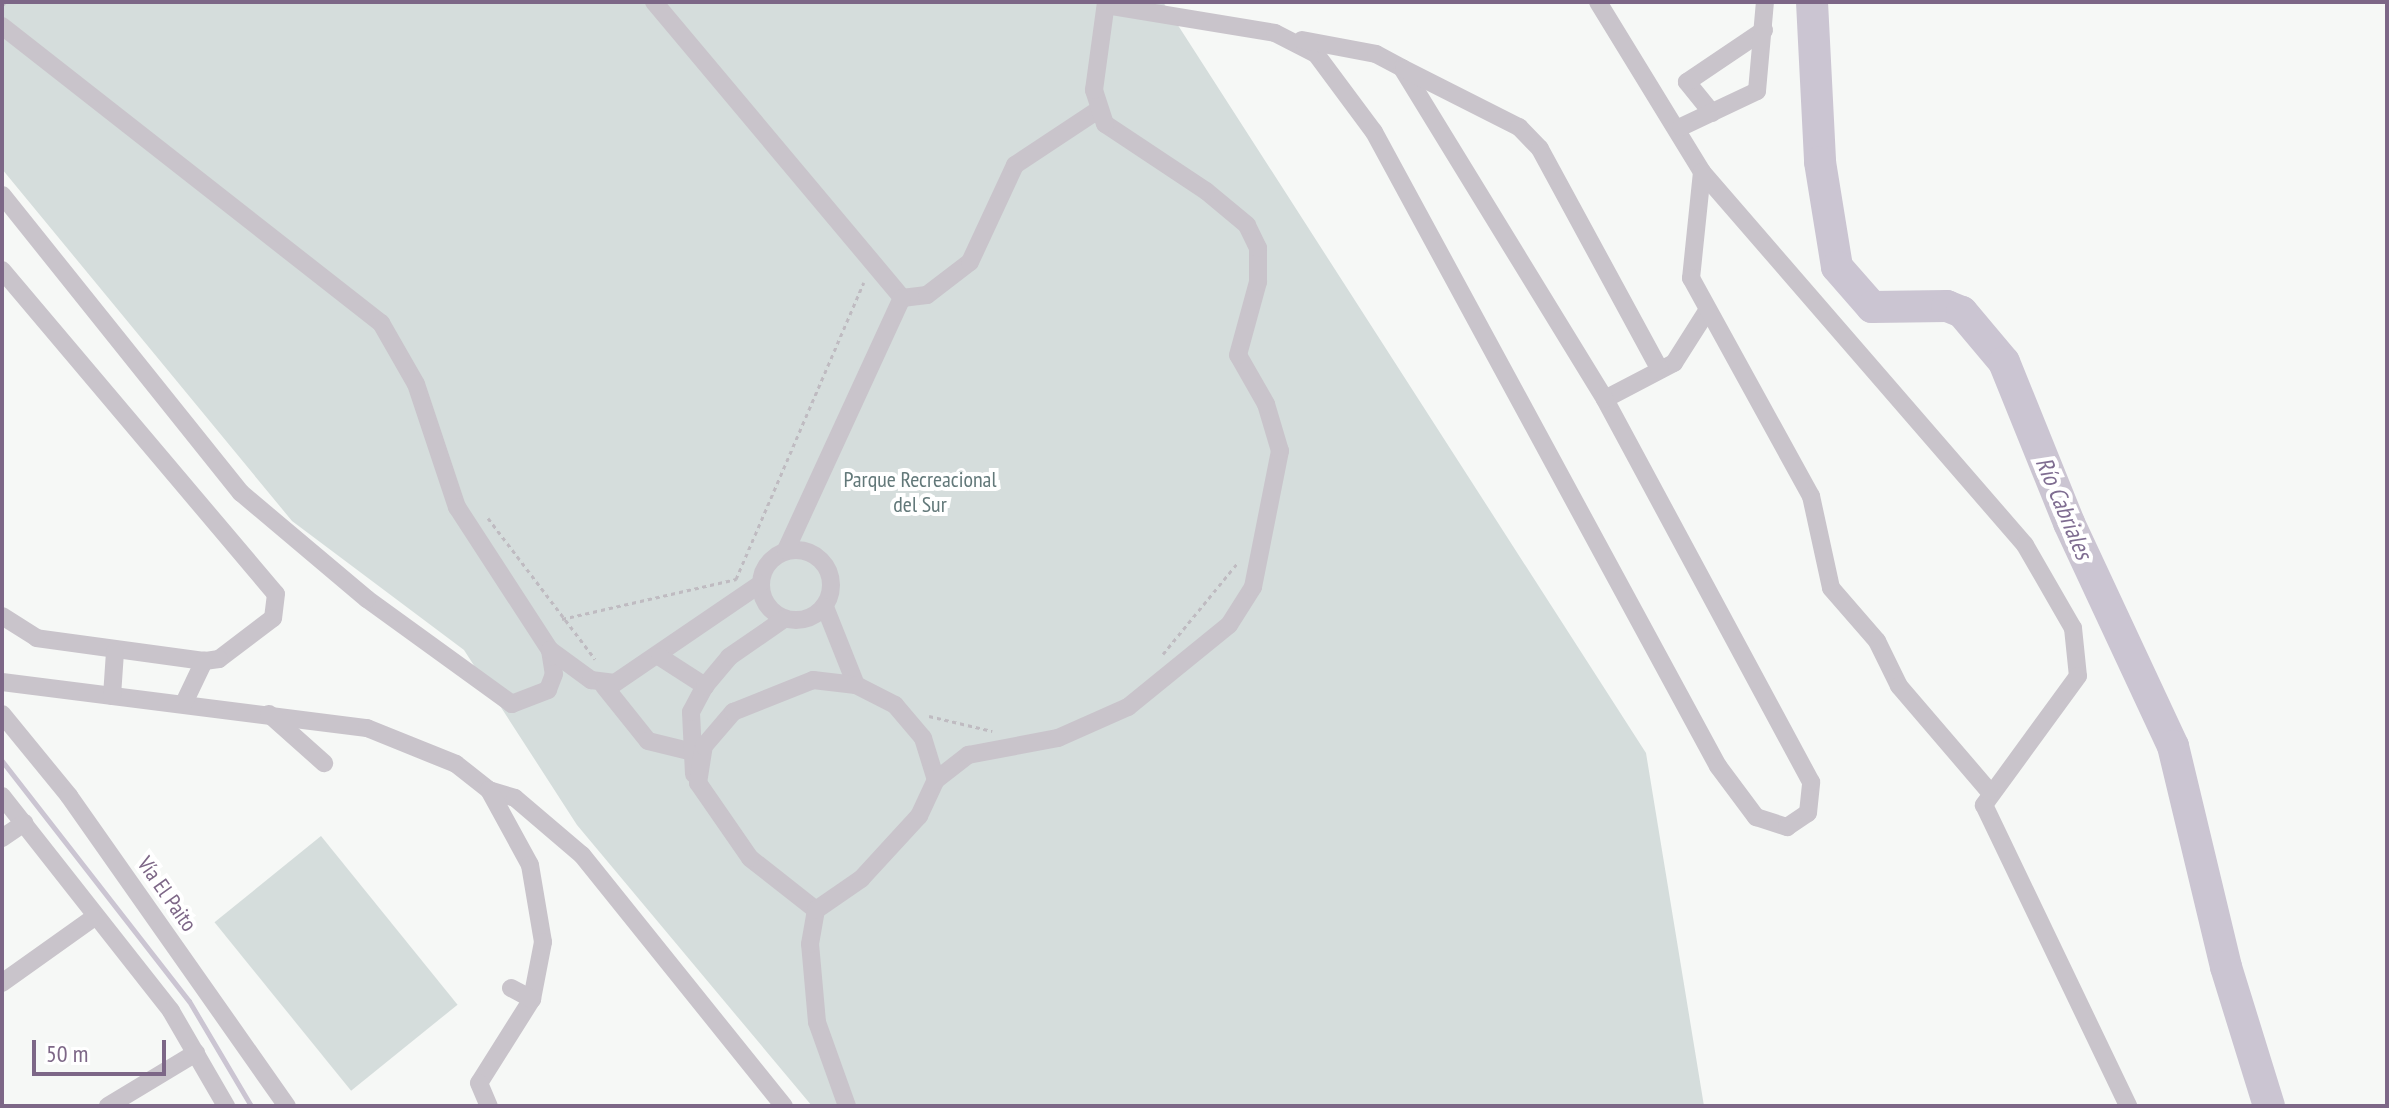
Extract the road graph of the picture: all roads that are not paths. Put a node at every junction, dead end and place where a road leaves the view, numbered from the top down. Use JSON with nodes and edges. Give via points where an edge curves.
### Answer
{"nodes":[{"id":1,"x":654,"y":2,"type":"edge"},
{"id":2,"x":1598,"y":2,"type":"edge"},
{"id":3,"x":1765,"y":2,"type":"edge"},
{"id":4,"x":1106,"y":3,"type":"edge"},
{"id":5,"x":2,"y":26,"type":"edge"},
{"id":6,"x":1764,"y":30,"type":"junction"},
{"id":7,"x":1296,"y":39,"type":"junction"},
{"id":8,"x":1402,"y":68,"type":"junction"},
{"id":9,"x":1098,"y":110,"type":"junction"},
{"id":10,"x":1712,"y":113,"type":"junction"},
{"id":11,"x":1681,"y":127,"type":"junction"},
{"id":12,"x":1702,"y":172,"type":"junction"},
{"id":13,"x":2,"y":195,"type":"edge"},
{"id":14,"x":2,"y":270,"type":"edge"},
{"id":15,"x":902,"y":298,"type":"junction"},
{"id":16,"x":1707,"y":311,"type":"junction"},
{"id":17,"x":1660,"y":370,"type":"junction"},
{"id":18,"x":1605,"y":399,"type":"junction"},
{"id":19,"x":786,"y":550,"type":"junction"},
{"id":20,"x":760,"y":584,"type":"junction"},
{"id":21,"x":825,"y":607,"type":"junction"},
{"id":22,"x":2,"y":616,"type":"edge"},
{"id":23,"x":784,"y":619,"type":"junction"},
{"id":24,"x":550,"y":650,"type":"junction"},
{"id":25,"x":115,"y":652,"type":"junction"},
{"id":26,"x":660,"y":657,"type":"junction"},
{"id":27,"x":204,"y":661,"type":"junction"},
{"id":28,"x":2,"y":682,"type":"edge"},
{"id":29,"x":610,"y":684,"type":"junction"},
{"id":30,"x":856,"y":685,"type":"junction"},
{"id":31,"x":705,"y":686,"type":"junction"},
{"id":32,"x":112,"y":696,"type":"junction"},
{"id":33,"x":184,"y":703,"type":"junction"},
{"id":34,"x":2,"y":714,"type":"edge"},
{"id":35,"x":269,"y":714,"type":"junction"},
{"id":36,"x":689,"y":751,"type":"junction"},
{"id":37,"x":324,"y":763,"type":"dead end"},
{"id":38,"x":936,"y":780,"type":"junction"},
{"id":39,"x":698,"y":783,"type":"junction"},
{"id":40,"x":489,"y":790,"type":"junction"},
{"id":41,"x":1989,"y":791,"type":"junction"},
{"id":42,"x":2,"y":796,"type":"edge"},
{"id":43,"x":24,"y":823,"type":"junction"},
{"id":44,"x":2,"y":838,"type":"edge"},
{"id":45,"x":816,"y":910,"type":"junction"},
{"id":46,"x":93,"y":918,"type":"junction"},
{"id":47,"x":2,"y":983,"type":"edge"},
{"id":48,"x":511,"y":988,"type":"dead end"},
{"id":49,"x":532,"y":999,"type":"junction"},
{"id":50,"x":196,"y":1053,"type":"junction"},
{"id":51,"x":112,"y":1105,"type":"edge"},
{"id":52,"x":226,"y":1106,"type":"edge"},
{"id":53,"x":287,"y":1106,"type":"edge"},
{"id":54,"x":489,"y":1106,"type":"edge"},
{"id":55,"x":784,"y":1106,"type":"edge"},
{"id":56,"x":847,"y":1106,"type":"edge"},
{"id":57,"x":2128,"y":1106,"type":"edge"}],
"edges":[{"from":1,"to":15,"type":"street"},
{"from":2,"to":11,"type":"street"},
{"from":3,"to":6,"type":"street"},
{"from":4,"to":7,"type":"street"},
{"from":4,"to":9,"type":"street"},
{"from":5,"to":24,"type":"street","via":[[381,323],[416,384],[457,507]]},
{"from":6,"to":10,"type":"street","via":[[1757,91]]},
{"from":6,"to":10,"type":"street","via":[[1687,82]]},
{"from":7,"to":8,"type":"street","via":[[1376,54]]},
{"from":7,"to":18,"type":"street","via":[[1335,77],[1374,132],[1718,766],[1756,817],[1787,827],[1808,813],[1811,782]]},
{"from":8,"to":17,"type":"street","via":[[1519,127],[1540,149]]},
{"from":8,"to":18,"type":"street"},
{"from":9,"to":15,"type":"street","via":[[1015,165],[970,262],[927,295]]},
{"from":9,"to":38,"type":"street","via":[[1105,124],[1247,225],[1258,248],[1258,282],[1238,355],[1266,404],[1280,451],[1253,587],[1229,625],[1128,707],[1058,738],[968,755]]},
{"from":10,"to":11,"type":"street"},
{"from":11,"to":12,"type":"street"},
{"from":12,"to":16,"type":"street","via":[[1688,255]]},
{"from":12,"to":41,"type":"street","via":[[2025,545],[2073,628],[2078,676]]},
{"from":13,"to":24,"type":"street","via":[[241,493],[367,599],[512,704],[548,690],[554,674]]},
{"from":14,"to":27,"type":"street","via":[[276,594],[273,618],[219,659]]},
{"from":15,"to":19,"type":"street"},
{"from":16,"to":17,"type":"street","via":[[1683,351]]},
{"from":16,"to":41,"type":"street","via":[[1811,496],[1831,588],[1877,641],[1899,686]]},
{"from":17,"to":18,"type":"street"},
{"from":19,"to":20,"type":"street","via":[[767,563]]},
{"from":19,"to":21,"type":"street","via":[[808,551],[826,564],[833,586]]},
{"from":20,"to":23,"type":"street","via":[[766,606]]},
{"from":20,"to":26,"type":"street"},
{"from":21,"to":23,"type":"street","via":[[806,620]]},
{"from":21,"to":30,"type":"street"},
{"from":22,"to":25,"type":"street","via":[[37,638]]},
{"from":23,"to":31,"type":"street","via":[[729,657]]},
{"from":24,"to":29,"type":"street"},
{"from":25,"to":27,"type":"street"},
{"from":25,"to":32,"type":"street"},
{"from":26,"to":29,"type":"street"},
{"from":26,"to":31,"type":"street"},
{"from":27,"to":33,"type":"street"},
{"from":28,"to":32,"type":"street"},
{"from":29,"to":36,"type":"street","via":[[648,741]]},
{"from":30,"to":38,"type":"street","via":[[895,705],[923,738]]},
{"from":30,"to":39,"type":"street","via":[[813,680],[733,712],[704,746]]},
{"from":31,"to":36,"type":"street","via":[[691,712]]},
{"from":32,"to":33,"type":"street"},
{"from":33,"to":35,"type":"street"},
{"from":34,"to":53,"type":"street","name":"Vía El Paito","via":[[69,796]]},
{"from":35,"to":37,"type":"street"},
{"from":35,"to":40,"type":"street","via":[[409,741]]},
{"from":36,"to":39,"type":"street"},
{"from":38,"to":45,"type":"street","via":[[919,816],[861,879]]},
{"from":39,"to":45,"type":"street","via":[[750,858]]},
{"from":40,"to":49,"type":"street","via":[[512,820],[542,908]]},
{"from":40,"to":55,"type":"street","via":[[515,798],[582,855]]},
{"from":41,"to":57,"type":"street","via":[[1984,805],[1996,833]]},
{"from":42,"to":43,"type":"street"},
{"from":43,"to":44,"type":"street"},
{"from":43,"to":46,"type":"street"},
{"from":45,"to":56,"type":"street","via":[[810,944],[817,1022]]},
{"from":46,"to":47,"type":"street"},
{"from":46,"to":50,"type":"street"},
{"from":48,"to":49,"type":"street"},
{"from":49,"to":54,"type":"street","via":[[483,1072],[480,1095]]},
{"from":50,"to":51,"type":"street"},
{"from":50,"to":52,"type":"street"}]}
